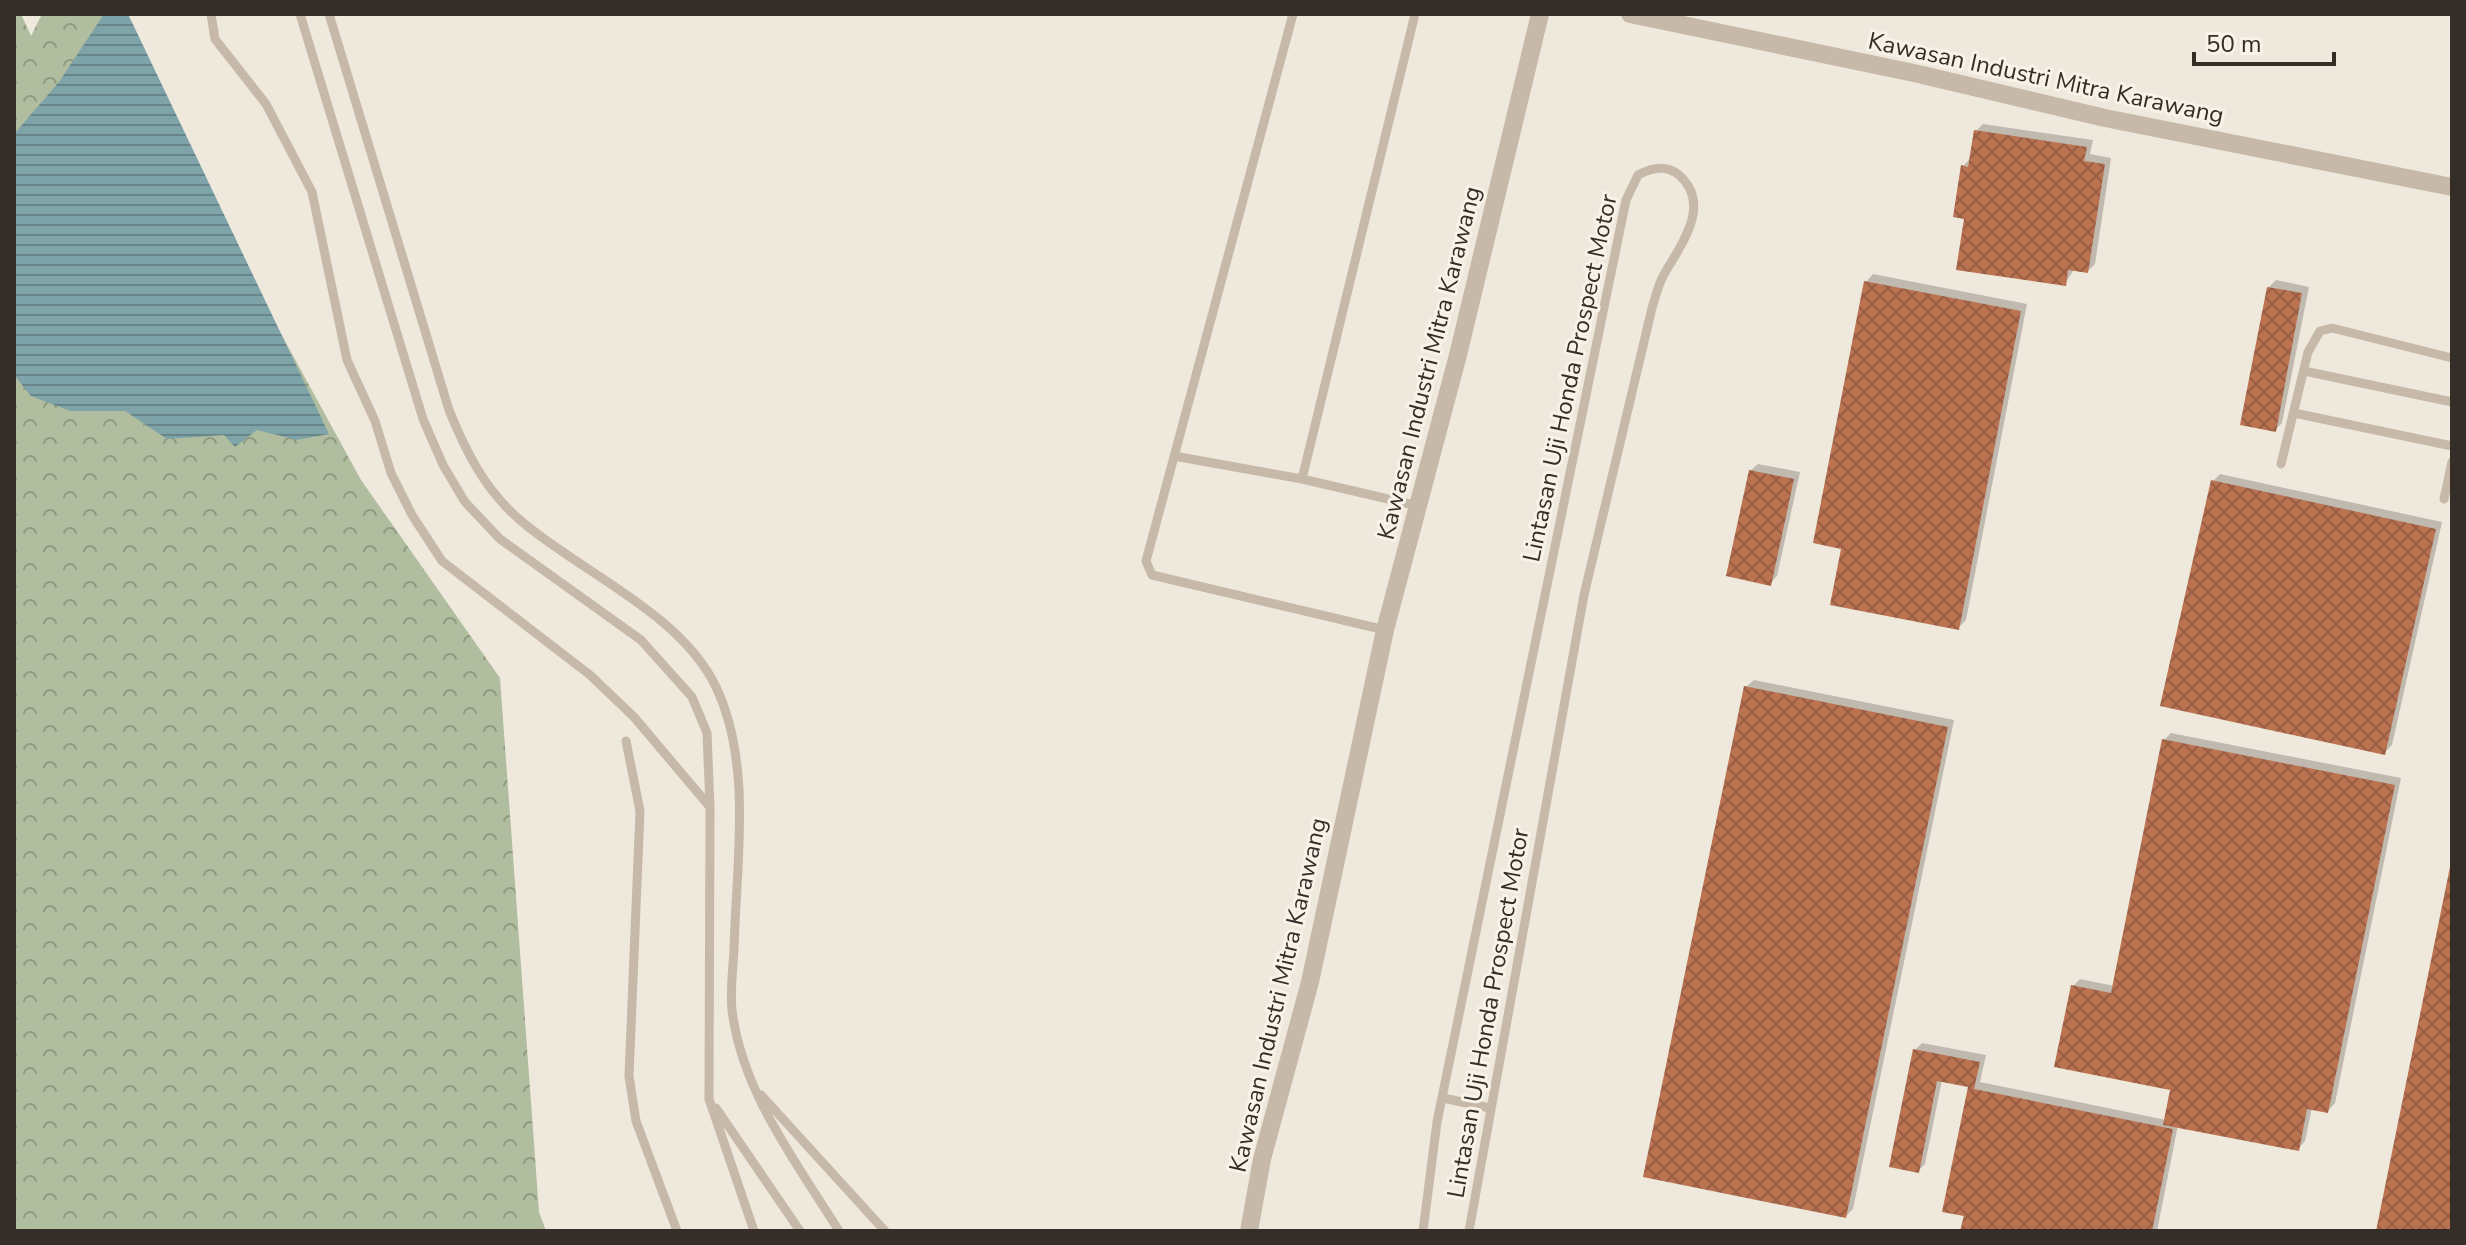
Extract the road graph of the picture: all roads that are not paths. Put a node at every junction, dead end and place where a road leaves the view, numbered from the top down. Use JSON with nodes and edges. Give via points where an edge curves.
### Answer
{"nodes":[{"id":1,"x":211,"y":14,"type":"edge"},
{"id":2,"x":300,"y":14,"type":"edge"},
{"id":3,"x":329,"y":14,"type":"edge"},
{"id":4,"x":1293,"y":14,"type":"edge"},
{"id":5,"x":1415,"y":14,"type":"edge"},
{"id":6,"x":1540,"y":14,"type":"edge"},
{"id":7,"x":1630,"y":14,"type":"edge"},
{"id":8,"x":2452,"y":187,"type":"edge"},
{"id":9,"x":2452,"y":358,"type":"edge"},
{"id":10,"x":2304,"y":371,"type":"junction"},
{"id":11,"x":2452,"y":402,"type":"edge"},
{"id":12,"x":2294,"y":413,"type":"junction"},
{"id":13,"x":2452,"y":446,"type":"edge"},
{"id":14,"x":1174,"y":456,"type":"junction"},
{"id":15,"x":2452,"y":462,"type":"edge"},
{"id":16,"x":2281,"y":464,"type":"dead end"},
{"id":17,"x":1302,"y":479,"type":"junction"},
{"id":18,"x":2444,"y":499,"type":"dead end"},
{"id":19,"x":1418,"y":506,"type":"junction"},
{"id":20,"x":1385,"y":630,"type":"junction"},
{"id":21,"x":626,"y":741,"type":"dead end"},
{"id":22,"x":710,"y":807,"type":"junction"},
{"id":23,"x":751,"y":1083,"type":"junction"},
{"id":24,"x":1443,"y":1098,"type":"junction"},
{"id":25,"x":709,"y":1099,"type":"junction"},
{"id":26,"x":1490,"y":1108,"type":"junction"},
{"id":27,"x":677,"y":1231,"type":"edge"},
{"id":28,"x":754,"y":1231,"type":"edge"},
{"id":29,"x":800,"y":1231,"type":"edge"},
{"id":30,"x":839,"y":1231,"type":"edge"},
{"id":31,"x":885,"y":1231,"type":"edge"},
{"id":32,"x":1249,"y":1231,"type":"edge"},
{"id":33,"x":1423,"y":1231,"type":"edge"},
{"id":34,"x":1469,"y":1231,"type":"edge"}],
"edges":[{"from":1,"to":22,"type":"lane","via":[[215,39],[266,104],[312,192],[347,360],[412,515],[442,561],[590,675],[634,717]]},
{"from":2,"to":22,"type":"lane","via":[[423,419],[443,465],[465,502],[500,539],[641,640],[669,667],[692,697],[707,733]]},
{"from":3,"to":23,"type":"lane","via":[[466,453],[518,519],[659,619],[715,684],[733,730],[738,809],[732,1007]]},
{"from":4,"to":14,"type":"lane"},
{"from":5,"to":17,"type":"lane"},
{"from":6,"to":19,"type":"street","name":"Kawasan Industri Mitra Karawang"},
{"from":7,"to":8,"type":"street","name":"Kawasan Industri Mitra Karawang","via":[[2118,121]]},
{"from":9,"to":10,"type":"lane","via":[[2332,328],[2311,341]]},
{"from":10,"to":11,"type":"lane"},
{"from":10,"to":12,"type":"lane"},
{"from":12,"to":13,"type":"lane"},
{"from":12,"to":16,"type":"lane"},
{"from":14,"to":17,"type":"lane"},
{"from":14,"to":20,"type":"lane","via":[[1146,561],[1152,575]]},
{"from":15,"to":18,"type":"lane"},
{"from":17,"to":19,"type":"lane"},
{"from":19,"to":20,"type":"street","name":"Kawasan Industri Mitra Karawang"},
{"from":20,"to":32,"type":"street","name":"Kawasan Industri Mitra Karawang","via":[[1310,982],[1262,1159]]},
{"from":21,"to":27,"type":"lane","via":[[640,811],[629,1076],[636,1121]]},
{"from":22,"to":25,"type":"lane"},
{"from":23,"to":30,"type":"lane"},
{"from":23,"to":31,"type":"lane"},
{"from":24,"to":26,"type":"lane"},
{"from":24,"to":26,"type":"lane","name":"Lintasan Uji Honda Prospect Motor","via":[[1626,200],[1638,175],[1663,168],[1677,173],[1689,187],[1693,224],[1661,280],[1652,308],[1584,595]]},
{"from":24,"to":33,"type":"lane","name":"Lintasan Uji Honda Prospect Motor"},
{"from":25,"to":28,"type":"lane"},
{"from":25,"to":29,"type":"lane"},
{"from":26,"to":34,"type":"lane","name":"Lintasan Uji Honda Prospect Motor"}]}
